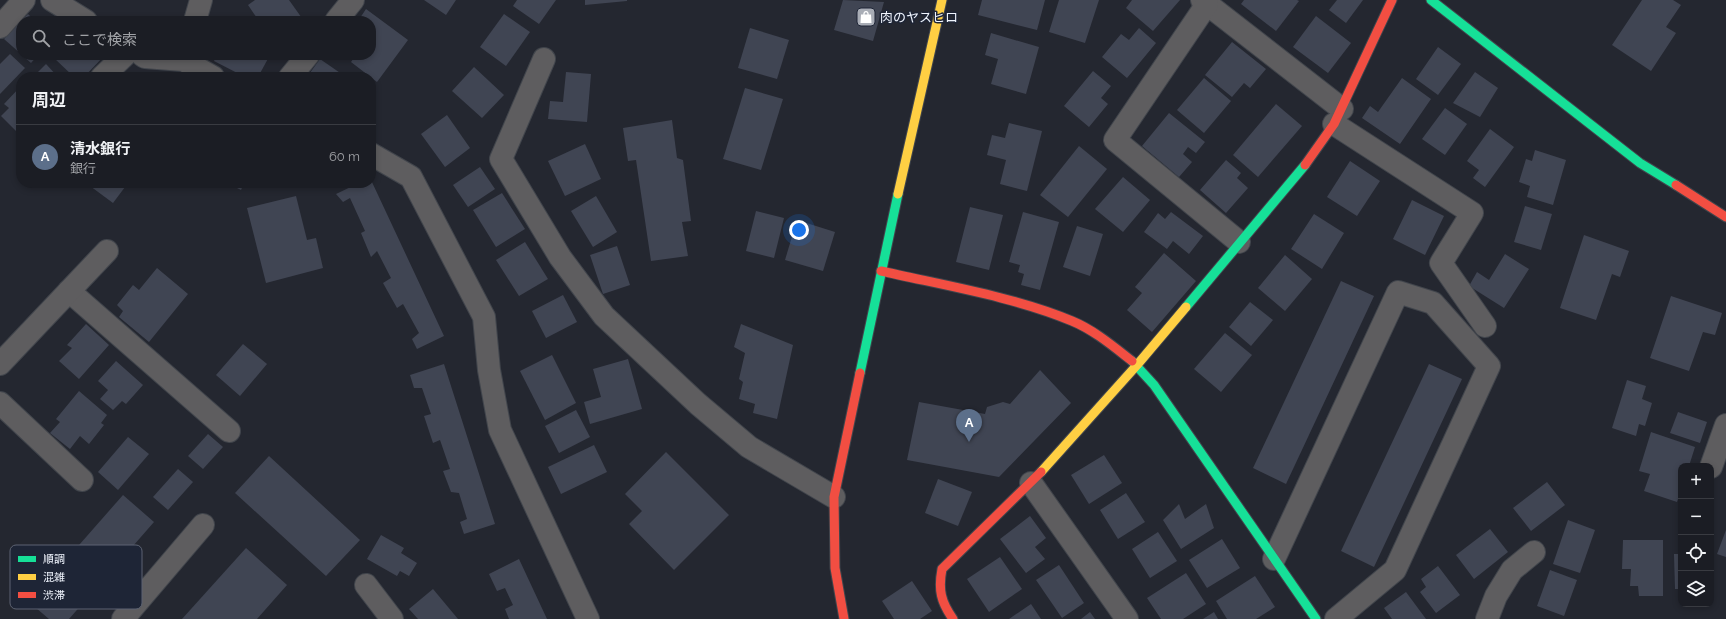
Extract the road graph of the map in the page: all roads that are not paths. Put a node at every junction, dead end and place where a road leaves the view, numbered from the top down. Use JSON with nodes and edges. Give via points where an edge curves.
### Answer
{"nodes":[{"id":1,"x":24,"y":0,"type":"edge"},
{"id":2,"x":52,"y":0,"type":"edge"},
{"id":3,"x":201,"y":0,"type":"edge"},
{"id":4,"x":353,"y":0,"type":"edge"},
{"id":5,"x":942,"y":0,"type":"edge"},
{"id":6,"x":1392,"y":0,"type":"edge"},
{"id":7,"x":1431,"y":0,"type":"edge"},
{"id":8,"x":1204,"y":2,"type":"edge"},
{"id":9,"x":78,"y":16,"type":"edge"},
{"id":10,"x":196,"y":16,"type":"edge"},
{"id":11,"x":340,"y":16,"type":"edge"},
{"id":12,"x":0,"y":27,"type":"edge"},
{"id":13,"x":544,"y":59,"type":"dead end"},
{"id":14,"x":120,"y":60,"type":"edge"},
{"id":15,"x":186,"y":60,"type":"edge"},
{"id":16,"x":304,"y":60,"type":"edge"},
{"id":17,"x":107,"y":72,"type":"edge"},
{"id":18,"x":205,"y":72,"type":"edge"},
{"id":19,"x":294,"y":72,"type":"edge"},
{"id":20,"x":1338,"y":116,"type":"junction"},
{"id":21,"x":376,"y":157,"type":"edge"},
{"id":22,"x":1726,"y":217,"type":"edge"},
{"id":23,"x":1239,"y":242,"type":"junction"},
{"id":24,"x":107,"y":251,"type":"dead end"},
{"id":25,"x":881,"y":271,"type":"junction"},
{"id":26,"x":69,"y":290,"type":"junction"},
{"id":27,"x":1485,"y":326,"type":"dead end"},
{"id":28,"x":0,"y":364,"type":"edge"},
{"id":29,"x":1138,"y":365,"type":"junction"},
{"id":30,"x":0,"y":403,"type":"edge"},
{"id":31,"x":1726,"y":425,"type":"edge"},
{"id":32,"x":229,"y":431,"type":"dead end"},
{"id":33,"x":1718,"y":457,"type":"edge"},
{"id":34,"x":82,"y":480,"type":"dead end"},
{"id":35,"x":1031,"y":483,"type":"junction"},
{"id":36,"x":834,"y":497,"type":"junction"},
{"id":37,"x":203,"y":524,"type":"dead end"},
{"id":38,"x":1534,"y":552,"type":"dead end"},
{"id":39,"x":1274,"y":559,"type":"junction"},
{"id":40,"x":366,"y":585,"type":"dead end"},
{"id":41,"x":142,"y":596,"type":"edge"},
{"id":42,"x":131,"y":609,"type":"edge"},
{"id":43,"x":123,"y":619,"type":"edge"},
{"id":44,"x":392,"y":619,"type":"edge"},
{"id":45,"x":588,"y":619,"type":"edge"},
{"id":46,"x":844,"y":619,"type":"edge"},
{"id":47,"x":953,"y":619,"type":"edge"},
{"id":48,"x":1127,"y":619,"type":"edge"},
{"id":49,"x":1316,"y":619,"type":"edge"},
{"id":50,"x":1336,"y":619,"type":"edge"},
{"id":51,"x":1487,"y":619,"type":"edge"}],
"edges":[{"from":1,"to":12,"type":"street"},
{"from":2,"to":9,"type":"street"},
{"from":3,"to":10,"type":"street"},
{"from":4,"to":11,"type":"street"},
{"from":5,"to":25,"type":"street"},
{"from":6,"to":20,"type":"street"},
{"from":7,"to":22,"type":"street","via":[[1640,163]]},
{"from":8,"to":20,"type":"street"},
{"from":8,"to":23,"type":"street","via":[[1114,140]]},
{"from":13,"to":36,"type":"street","via":[[501,159],[560,257],[604,316],[698,404],[749,447]]},
{"from":14,"to":17,"type":"street"},
{"from":15,"to":18,"type":"street"},
{"from":16,"to":19,"type":"street"},
{"from":20,"to":23,"type":"street","via":[[1303,168]]},
{"from":20,"to":27,"type":"street","via":[[1472,213],[1441,263]]},
{"from":21,"to":45,"type":"street","via":[[411,177],[484,317],[489,370],[500,430]]},
{"from":23,"to":29,"type":"street"},
{"from":24,"to":26,"type":"street"},
{"from":25,"to":29,"type":"street","via":[[1018,303],[1073,321],[1111,344]]},
{"from":25,"to":36,"type":"street"},
{"from":26,"to":28,"type":"street"},
{"from":26,"to":32,"type":"street"},
{"from":29,"to":35,"type":"street"},
{"from":29,"to":39,"type":"street"},
{"from":30,"to":34,"type":"street"},
{"from":31,"to":33,"type":"street"},
{"from":35,"to":47,"type":"street","via":[[942,569],[938,589],[945,608]]},
{"from":35,"to":48,"type":"street"},
{"from":36,"to":46,"type":"street","via":[[835,568]]},
{"from":37,"to":41,"type":"street"},
{"from":38,"to":51,"type":"street","via":[[1512,570],[1496,596]]},
{"from":39,"to":49,"type":"street"},
{"from":39,"to":50,"type":"street","via":[[1398,292],[1433,303],[1489,366],[1395,570]]},
{"from":40,"to":44,"type":"street"},
{"from":42,"to":43,"type":"street"}]}
